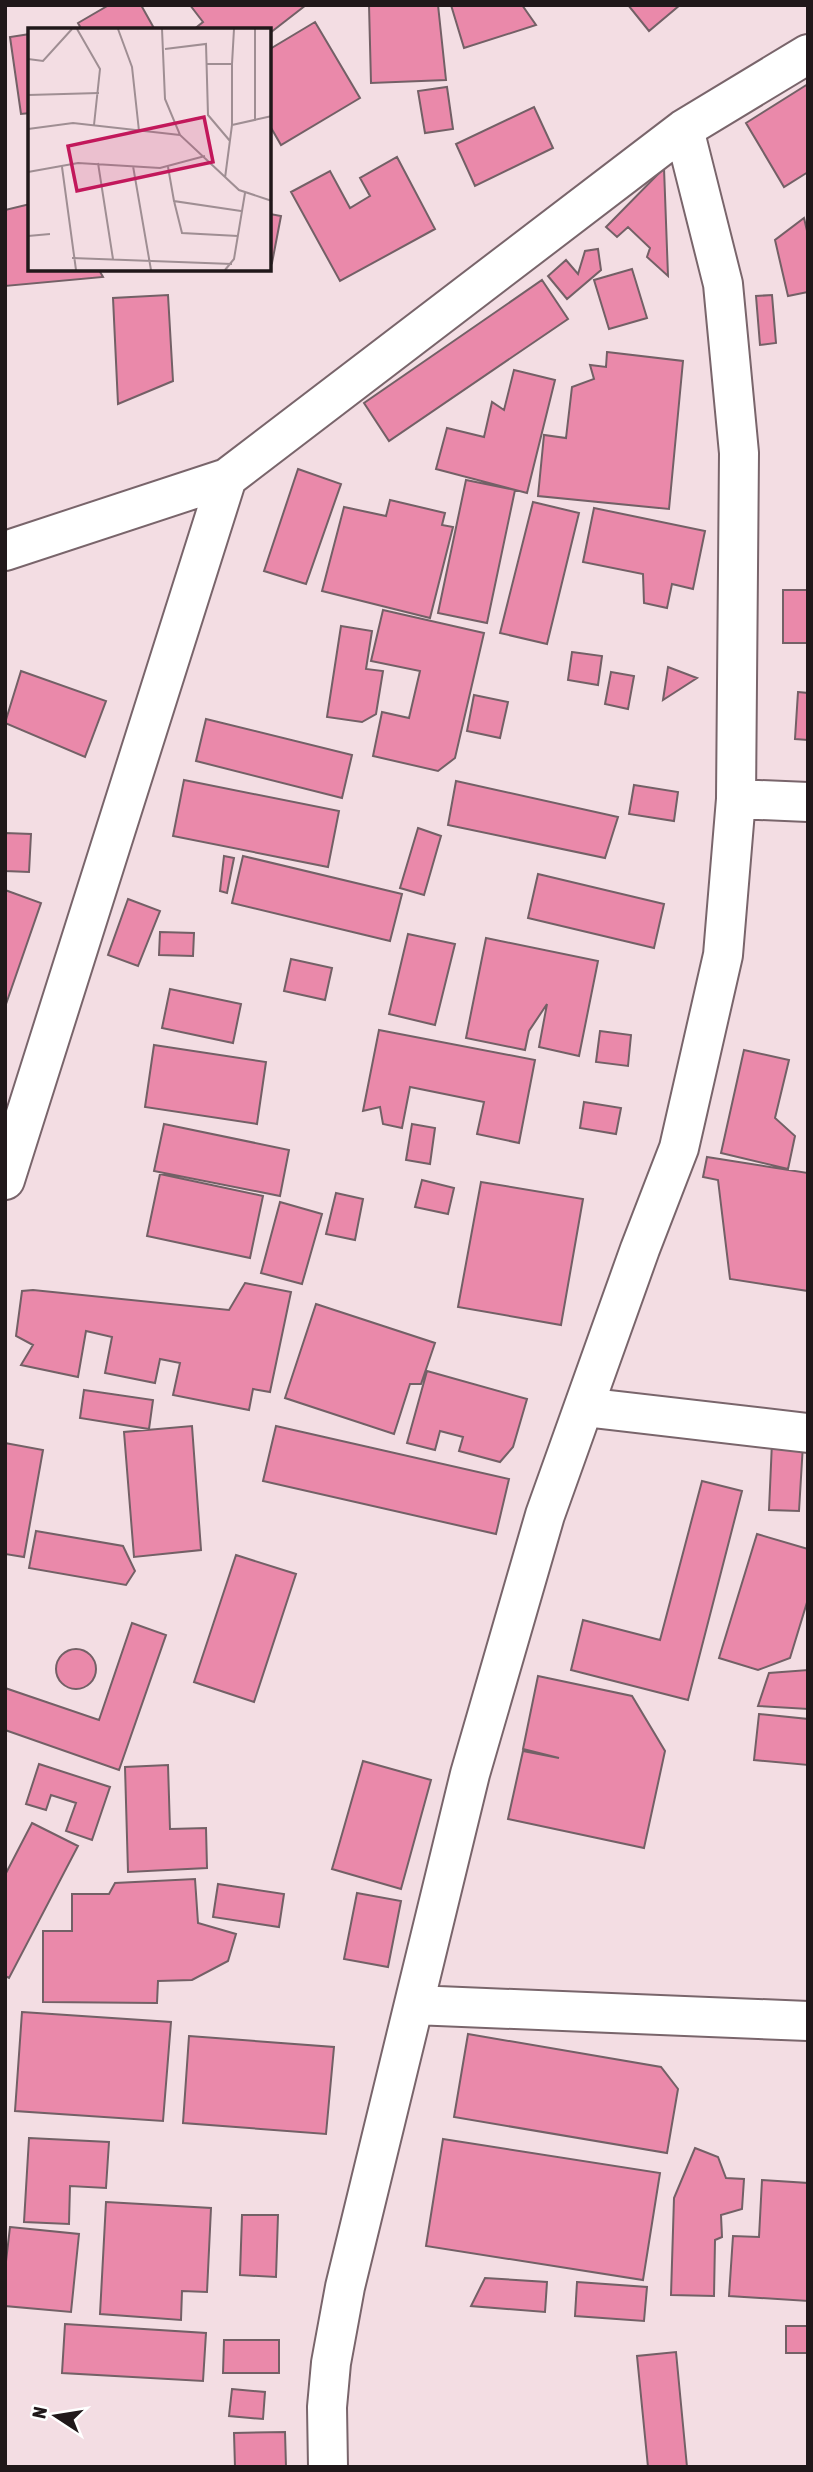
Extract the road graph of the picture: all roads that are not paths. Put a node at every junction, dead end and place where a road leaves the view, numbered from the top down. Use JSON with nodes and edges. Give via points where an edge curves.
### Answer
{"nodes":[{"id":1,"x":808,"y":54,"type":"edge"},
{"id":2,"x":684,"y":129,"type":"junction"},
{"id":3,"x":227,"y":478,"type":"junction"},
{"id":4,"x":5,"y":551,"type":"edge"},
{"id":5,"x":736,"y":799,"type":"junction"},
{"id":6,"x":808,"y":802,"type":"edge"},
{"id":7,"x":6,"y":1178,"type":"edge"},
{"id":8,"x":584,"y":1407,"type":"junction"},
{"id":9,"x":808,"y":1433,"type":"edge"},
{"id":10,"x":414,"y":2005,"type":"junction"},
{"id":11,"x":808,"y":2021,"type":"edge"},
{"id":12,"x":328,"y":2467,"type":"edge"}],
"edges":[{"from":1,"to":2,"type":"street"},
{"from":2,"to":3,"type":"street"},
{"from":2,"to":5,"type":"street","via":[[723,284],[739,453]]},
{"from":3,"to":4,"type":"street"},
{"from":3,"to":7,"type":"street"},
{"from":5,"to":6,"type":"street"},
{"from":5,"to":8,"type":"street","via":[[723,956],[679,1148]]},
{"from":8,"to":9,"type":"street"},
{"from":8,"to":10,"type":"street","via":[[545,1515],[470,1773]]},
{"from":10,"to":11,"type":"street"},
{"from":10,"to":12,"type":"street","via":[[345,2287],[327,2407]]}]}
